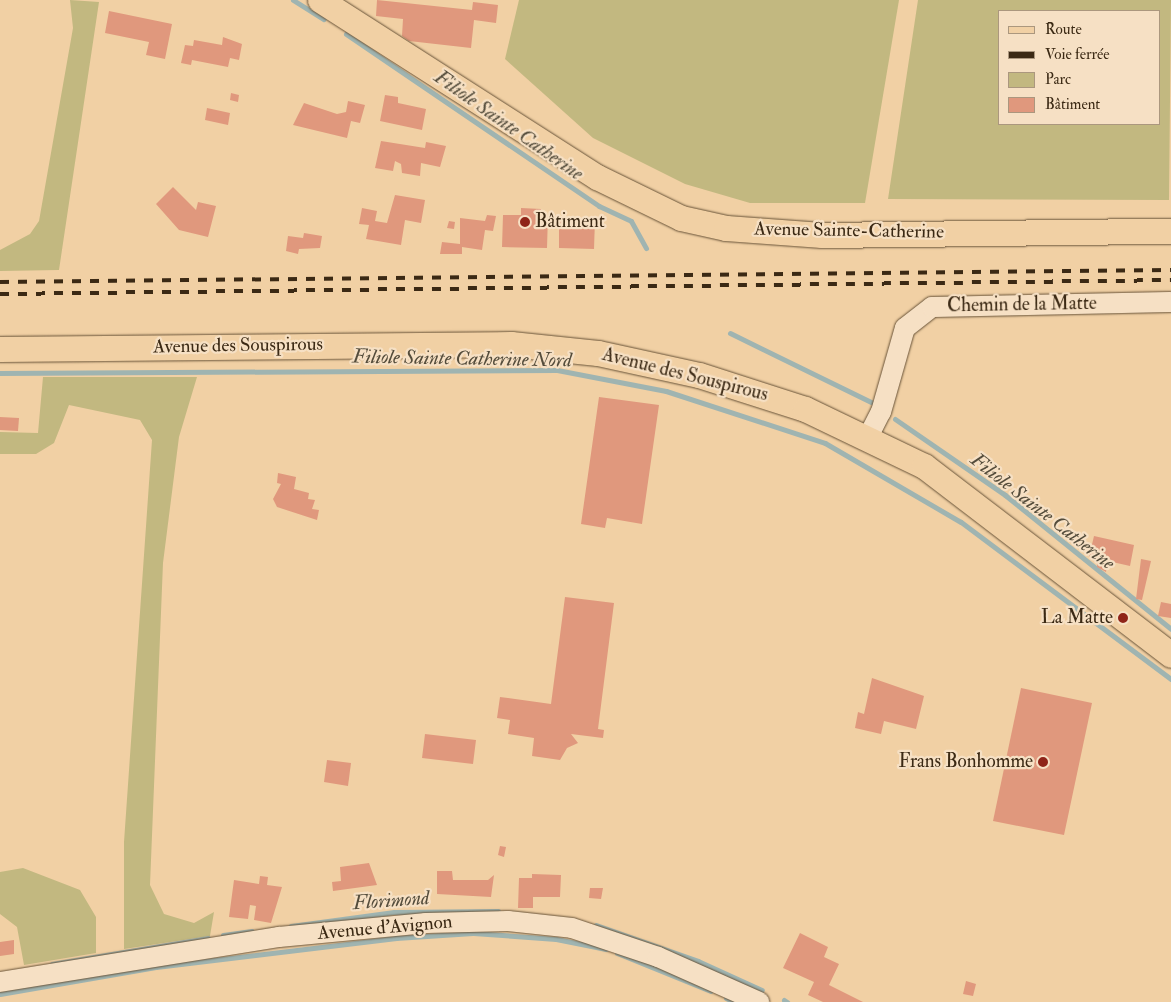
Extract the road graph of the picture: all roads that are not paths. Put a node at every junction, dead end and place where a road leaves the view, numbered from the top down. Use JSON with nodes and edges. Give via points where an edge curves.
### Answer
{"nodes":[{"id":1,"x":320,"y":0,"type":"edge"},
{"id":2,"x":1171,"y":231,"type":"edge"},
{"id":3,"x":1171,"y":302,"type":"edge"},
{"id":4,"x":0,"y":349,"type":"edge"},
{"id":5,"x":868,"y":437,"type":"junction"},
{"id":6,"x":1171,"y":655,"type":"edge"},
{"id":7,"x":0,"y":982,"type":"edge"},
{"id":8,"x":759,"y":1002,"type":"edge"}],
"edges":[{"from":1,"to":2,"type":"main road","name":"Avenue Sainte-Catherine","via":[[597,177],[682,218],[726,228],[805,234]]},
{"from":3,"to":5,"type":"street","name":"Chemin de la Matte","via":[[932,307],[905,328],[881,412]]},
{"from":4,"to":5,"type":"main road","name":"Avenue des Souspirous","via":[[454,344],[560,347],[643,362],[758,391]]},
{"from":5,"to":6,"type":"main road","name":"Avenue des Souspirous","via":[[955,488]]},
{"from":7,"to":8,"type":"street","name":"Avenue d'Avignon","via":[[279,937],[426,923],[508,921],[572,928],[658,957]]}]}
